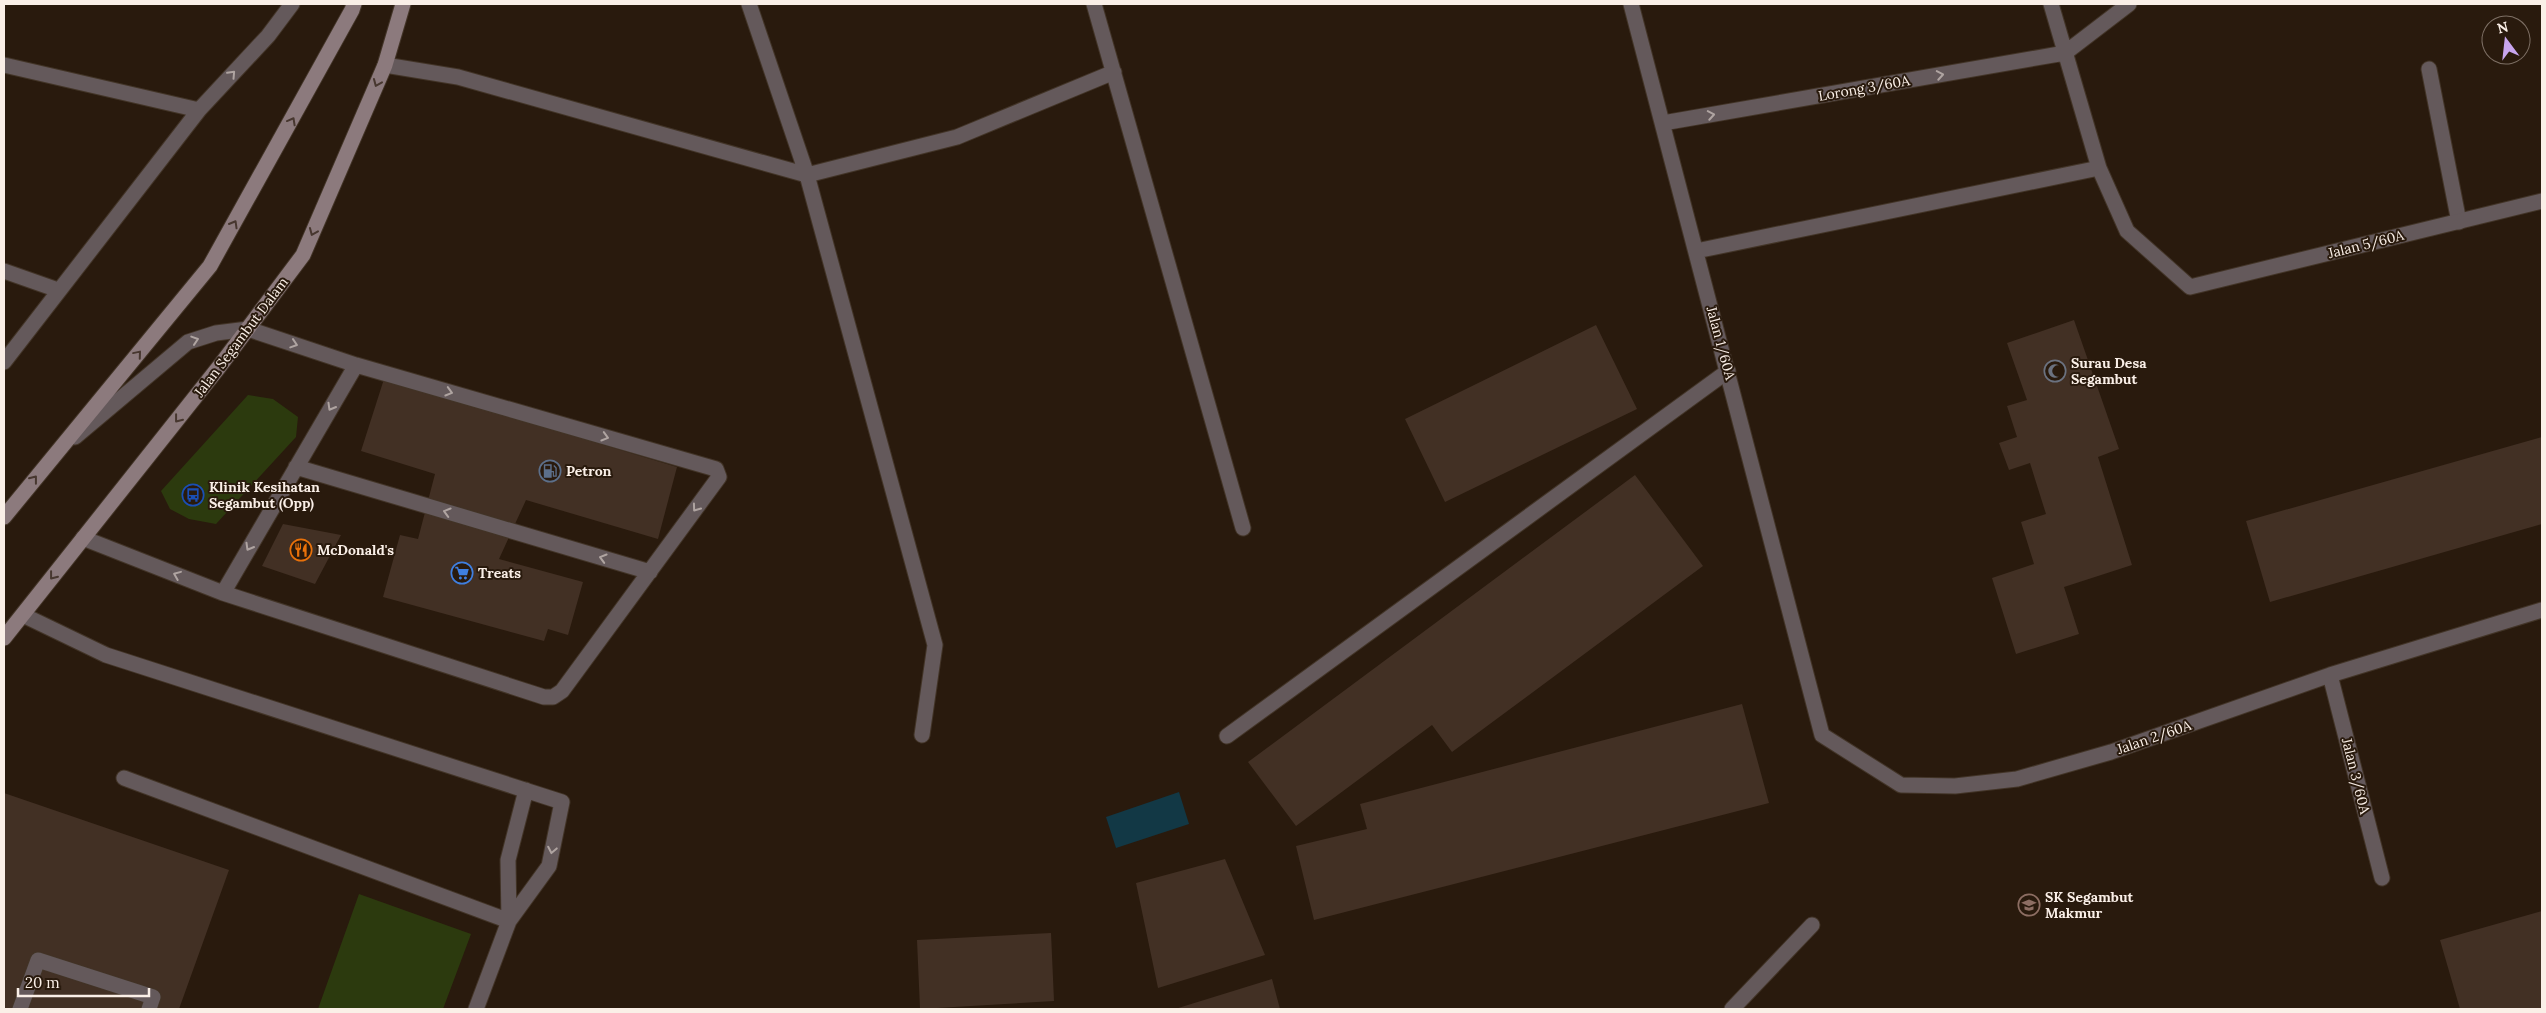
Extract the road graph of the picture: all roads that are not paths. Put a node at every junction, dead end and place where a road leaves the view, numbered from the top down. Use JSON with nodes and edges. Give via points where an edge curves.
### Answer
{"nodes":[{"id":1,"x":292,"y":4,"type":"edge"},
{"id":2,"x":354,"y":4,"type":"edge"},
{"id":3,"x":403,"y":4,"type":"edge"},
{"id":4,"x":749,"y":4,"type":"edge"},
{"id":5,"x":1094,"y":4,"type":"edge"},
{"id":6,"x":1632,"y":4,"type":"edge"},
{"id":7,"x":2051,"y":4,"type":"edge"},
{"id":8,"x":2129,"y":4,"type":"edge"},
{"id":9,"x":2064,"y":53,"type":"junction"},
{"id":10,"x":4,"y":64,"type":"edge"},
{"id":11,"x":385,"y":65,"type":"junction"},
{"id":12,"x":2429,"y":69,"type":"dead end"},
{"id":13,"x":1114,"y":72,"type":"junction"},
{"id":14,"x":199,"y":110,"type":"junction"},
{"id":15,"x":1663,"y":123,"type":"junction"},
{"id":16,"x":2099,"y":168,"type":"junction"},
{"id":17,"x":807,"y":175,"type":"junction"},
{"id":18,"x":2542,"y":201,"type":"edge"},
{"id":19,"x":2459,"y":222,"type":"junction"},
{"id":20,"x":1696,"y":251,"type":"junction"},
{"id":21,"x":4,"y":271,"type":"edge"},
{"id":22,"x":58,"y":290,"type":"junction"},
{"id":23,"x":248,"y":329,"type":"junction"},
{"id":24,"x":4,"y":362,"type":"edge"},
{"id":25,"x":356,"y":365,"type":"junction"},
{"id":26,"x":1728,"y":371,"type":"junction"},
{"id":27,"x":50,"y":459,"type":"junction"},
{"id":28,"x":296,"y":467,"type":"junction"},
{"id":29,"x":4,"y":517,"type":"edge"},
{"id":30,"x":1243,"y":528,"type":"dead end"},
{"id":31,"x":83,"y":538,"type":"junction"},
{"id":32,"x":650,"y":572,"type":"junction"},
{"id":33,"x":222,"y":593,"type":"junction"},
{"id":34,"x":2542,"y":610,"type":"edge"},
{"id":35,"x":23,"y":615,"type":"junction"},
{"id":36,"x":4,"y":618,"type":"edge"},
{"id":37,"x":4,"y":638,"type":"edge"},
{"id":38,"x":2330,"y":675,"type":"junction"},
{"id":39,"x":1809,"y":682,"type":"joint"},
{"id":40,"x":922,"y":735,"type":"dead end"},
{"id":41,"x":1227,"y":736,"type":"dead end"},
{"id":42,"x":124,"y":778,"type":"dead end"},
{"id":43,"x":526,"y":790,"type":"junction"},
{"id":44,"x":2382,"y":878,"type":"dead end"},
{"id":45,"x":509,"y":921,"type":"junction"},
{"id":46,"x":1812,"y":924,"type":"dead end"},
{"id":47,"x":20,"y":1009,"type":"edge"},
{"id":48,"x":148,"y":1009,"type":"edge"},
{"id":49,"x":476,"y":1009,"type":"edge"},
{"id":50,"x":1732,"y":1009,"type":"edge"}],
"edges":[{"from":14,"to":1,"type":"street","one_way":true,"via":[[268,36]]},
{"from":27,"to":2,"type":"street","one_way":true,"via":[[210,266]]},
{"from":3,"to":11,"type":"street","name":"Jalan Segambut Dalam"},
{"from":4,"to":17,"type":"street"},
{"from":5,"to":13,"type":"street"},
{"from":6,"to":15,"type":"street","name":"Jalan 1/60A"},
{"from":7,"to":9,"type":"street"},
{"from":8,"to":9,"type":"street"},
{"from":15,"to":9,"type":"street","name":"Lorong 3/60A","one_way":true},
{"from":9,"to":16,"type":"street"},
{"from":10,"to":14,"type":"street"},
{"from":11,"to":17,"type":"street","via":[[458,77]]},
{"from":11,"to":23,"type":"street","name":"Jalan Segambut Dalam","one_way":true,"via":[[303,255]]},
{"from":12,"to":19,"type":"street"},
{"from":13,"to":17,"type":"street","via":[[957,137]]},
{"from":13,"to":30,"type":"street"},
{"from":14,"to":22,"type":"street"},
{"from":15,"to":20,"type":"street","name":"Jalan 1/60A"},
{"from":16,"to":19,"type":"street","name":"Jalan 5/60A","via":[[2127,231],[2190,287]]},
{"from":16,"to":20,"type":"street"},
{"from":17,"to":40,"type":"street","via":[[935,645]]},
{"from":18,"to":19,"type":"street","name":"Jalan 5/60A"},
{"from":20,"to":26,"type":"street","name":"Jalan 1/60A"},
{"from":21,"to":22,"type":"street"},
{"from":22,"to":24,"type":"street"},
{"from":23,"to":25,"type":"street","one_way":true},
{"from":27,"to":23,"type":"street","one_way":true,"via":[[188,342],[216,333]]},
{"from":23,"to":31,"type":"street","name":"Jalan Segambut Dalam","one_way":true},
{"from":25,"to":28,"type":"street","one_way":true},
{"from":25,"to":32,"type":"street","one_way":true,"via":[[716,469],[719,477]]},
{"from":26,"to":39,"type":"street","name":"Jalan 1/60A"},
{"from":26,"to":41,"type":"street"},
{"from":29,"to":27,"type":"street","one_way":true},
{"from":32,"to":28,"type":"street","one_way":true},
{"from":28,"to":33,"type":"street","one_way":true},
{"from":33,"to":31,"type":"street","one_way":true},
{"from":31,"to":35,"type":"street","name":"Jalan Segambut Dalam","one_way":true},
{"from":32,"to":33,"type":"street","via":[[562,691],[553,697]]},
{"from":34,"to":38,"type":"street","name":"Jalan 2/60A"},
{"from":35,"to":36,"type":"street"},
{"from":35,"to":37,"type":"street","name":"Jalan Segambut Dalam"},
{"from":35,"to":43,"type":"street","via":[[106,655]]},
{"from":38,"to":39,"type":"street","name":"Jalan 2/60A","via":[[2111,752],[2017,780],[1955,786],[1901,785],[1822,735]]},
{"from":38,"to":44,"type":"street","name":"Jalan 3/60A"},
{"from":42,"to":45,"type":"street"},
{"from":43,"to":45,"type":"street","via":[[508,860]]},
{"from":43,"to":45,"type":"street","one_way":true,"via":[[562,802],[549,866]]},
{"from":45,"to":49,"type":"street"},
{"from":46,"to":50,"type":"street"},
{"from":47,"to":48,"type":"street","via":[[38,960],[153,997]]}]}
